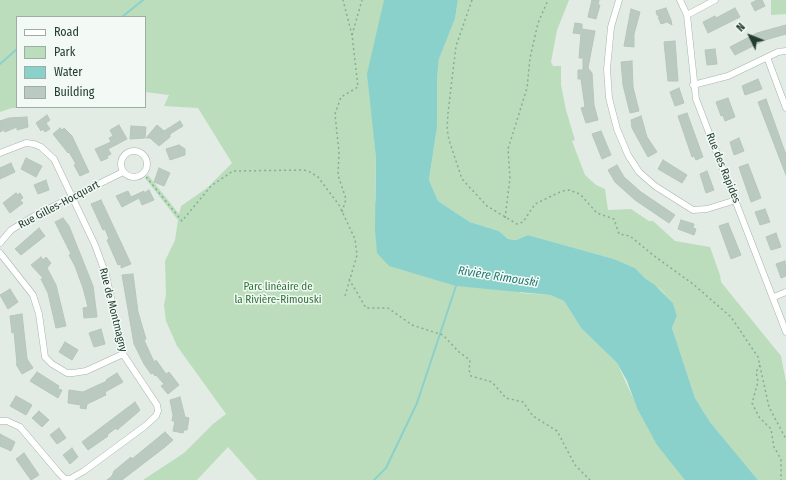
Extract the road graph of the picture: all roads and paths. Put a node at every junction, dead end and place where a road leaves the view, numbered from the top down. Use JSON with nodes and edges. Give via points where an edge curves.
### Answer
{"nodes":[{"id":1,"x":343,"y":0,"type":"edge"},
{"id":2,"x":362,"y":0,"type":"edge"},
{"id":3,"x":472,"y":0,"type":"edge"},
{"id":4,"x":548,"y":0,"type":"edge"},
{"id":5,"x":619,"y":0,"type":"edge"},
{"id":6,"x":680,"y":0,"type":"edge"},
{"id":7,"x":715,"y":0,"type":"edge"},
{"id":8,"x":688,"y":15,"type":"junction"},
{"id":9,"x":352,"y":35,"type":"junction"},
{"id":10,"x":786,"y":51,"type":"edge"},
{"id":11,"x":767,"y":57,"type":"junction"},
{"id":12,"x":693,"y":85,"type":"junction"},
{"id":13,"x":786,"y":108,"type":"edge"},
{"id":14,"x":0,"y":153,"type":"edge"},
{"id":15,"x":123,"y":172,"type":"junction"},
{"id":16,"x":143,"y":173,"type":"junction"},
{"id":17,"x":72,"y":197,"type":"junction"},
{"id":18,"x":736,"y":200,"type":"junction"},
{"id":19,"x":342,"y":212,"type":"junction"},
{"id":20,"x":505,"y":218,"type":"junction"},
{"id":21,"x":0,"y":243,"type":"edge"},
{"id":22,"x":0,"y":253,"type":"edge"},
{"id":23,"x":350,"y":279,"type":"junction"},
{"id":24,"x":786,"y":292,"type":"edge"},
{"id":25,"x":345,"y":296,"type":"dead end"},
{"id":26,"x":774,"y":297,"type":"junction"},
{"id":27,"x":786,"y":332,"type":"edge"},
{"id":28,"x":123,"y":354,"type":"junction"},
{"id":29,"x":761,"y":364,"type":"junction"},
{"id":30,"x":0,"y":421,"type":"edge"},
{"id":31,"x":786,"y":439,"type":"edge"},
{"id":32,"x":590,"y":480,"type":"edge"},
{"id":33,"x":781,"y":480,"type":"edge"}],
"edges":[{"from":1,"to":9,"type":"path"},
{"from":2,"to":9,"type":"path"},
{"from":3,"to":20,"type":"path","via":[[456,46],[447,128],[462,179],[487,206]]},
{"from":4,"to":20,"type":"path","via":[[538,23],[530,58],[527,88],[508,149],[510,178]]},
{"from":5,"to":18,"type":"street","via":[[611,27],[607,69],[617,129],[628,155],[639,172],[655,186],[693,210],[707,210]]},
{"from":6,"to":8,"type":"street","name":"Rue des Rapides"},
{"from":7,"to":8,"type":"street"},
{"from":8,"to":12,"type":"street","name":"Rue des Rapides"},
{"from":9,"to":19,"type":"path","via":[[358,87],[341,97],[336,114],[338,175],[346,199]]},
{"from":10,"to":11,"type":"street"},
{"from":11,"to":12,"type":"street","via":[[728,76]]},
{"from":11,"to":13,"type":"street"},
{"from":12,"to":18,"type":"street","name":"Rue des Rapides","via":[[696,99]]},
{"from":14,"to":17,"type":"street","name":"Rue de Montmagny","via":[[26,143],[41,147],[54,160]]},
{"from":15,"to":16,"type":"street","via":[[133,177]]},
{"from":15,"to":16,"type":"street","via":[[120,163],[124,154],[136,150],[146,159]]},
{"from":15,"to":17,"type":"street","name":"Rue Gilles-Hocquart"},
{"from":16,"to":19,"type":"path","via":[[182,221],[211,186],[234,171],[245,170],[310,172],[318,177]]},
{"from":17,"to":21,"type":"street","name":"Rue Gilles-Hocquart","via":[[11,230]]},
{"from":17,"to":28,"type":"street","name":"Rue de Montmagny","via":[[106,275]]},
{"from":18,"to":26,"type":"street","name":"Rue des Rapides"},
{"from":19,"to":23,"type":"path","via":[[353,231],[357,246]]},
{"from":20,"to":29,"type":"path","via":[[520,224],[535,204],[562,191],[569,190],[580,194],[597,214],[614,219],[619,234],[630,236],[731,317]]},
{"from":22,"to":28,"type":"street","via":[[34,295],[45,358],[52,364],[67,373],[73,373],[86,371]]},
{"from":23,"to":25,"type":"path"},
{"from":23,"to":32,"type":"path","via":[[366,308],[388,308],[412,325],[443,335],[470,360],[471,376],[492,382],[506,398],[523,402],[533,416],[557,431],[575,465]]},
{"from":24,"to":26,"type":"street"},
{"from":26,"to":27,"type":"street","name":"Rue des Rapides"},
{"from":28,"to":30,"type":"street","name":"Rue de Montmagny","via":[[157,405],[158,411],[145,426],[75,477],[65,479],[20,427],[7,421]]},
{"from":29,"to":31,"type":"path","via":[[769,407]]},
{"from":29,"to":33,"type":"path","via":[[756,372],[758,382],[752,403],[758,417],[771,429],[774,447],[781,459]]}]}
